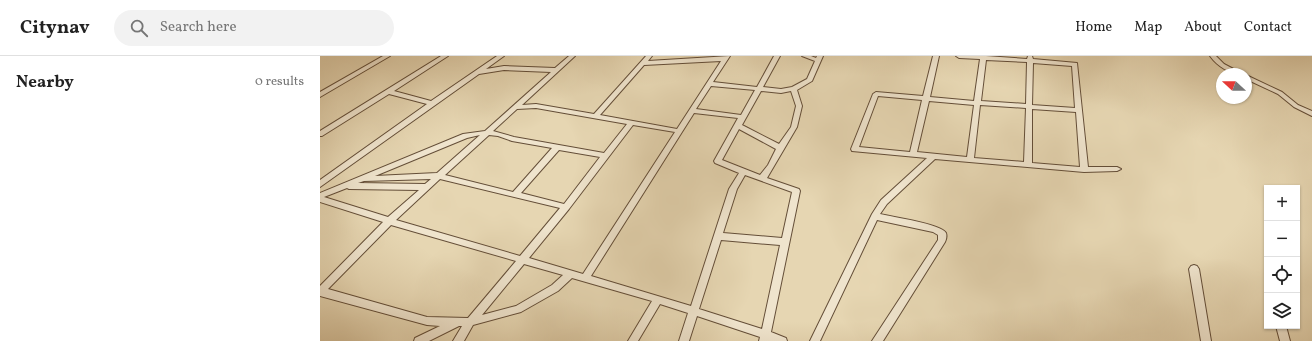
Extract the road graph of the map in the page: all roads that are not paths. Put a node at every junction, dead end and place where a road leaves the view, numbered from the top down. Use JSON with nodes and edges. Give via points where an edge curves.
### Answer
{"nodes":[{"id":1,"x":386,"y":56,"type":"edge"},
{"id":2,"x":445,"y":56,"type":"edge"},
{"id":3,"x":501,"y":56,"type":"edge"},
{"id":4,"x":572,"y":56,"type":"edge"},
{"id":5,"x":649,"y":56,"type":"edge"},
{"id":6,"x":777,"y":56,"type":"edge"},
{"id":7,"x":805,"y":56,"type":"edge"},
{"id":8,"x":936,"y":56,"type":"edge"},
{"id":9,"x":959,"y":56,"type":"edge"},
{"id":10,"x":1214,"y":56,"type":"edge"},
{"id":11,"x":983,"y":57,"type":"edge"},
{"id":12,"x":726,"y":58,"type":"edge"},
{"id":13,"x":819,"y":58,"type":"edge"},
{"id":14,"x":1030,"y":59,"type":"edge"},
{"id":15,"x":644,"y":63,"type":"junction"},
{"id":16,"x":1226,"y":68,"type":"edge"},
{"id":17,"x":554,"y":70,"type":"junction"},
{"id":18,"x":477,"y":72,"type":"junction"},
{"id":19,"x":1252,"y":79,"type":"edge"},
{"id":20,"x":710,"y":84,"type":"junction"},
{"id":21,"x":794,"y":89,"type":"junction"},
{"id":22,"x":758,"y":90,"type":"junction"},
{"id":23,"x":387,"y":91,"type":"junction"},
{"id":24,"x":320,"y":95,"type":"edge"},
{"id":25,"x":925,"y":99,"type":"junction"},
{"id":26,"x":432,"y":103,"type":"junction"},
{"id":27,"x":978,"y":103,"type":"junction"},
{"id":28,"x":515,"y":107,"type":"junction"},
{"id":29,"x":1028,"y":107,"type":"junction"},
{"id":30,"x":1078,"y":110,"type":"junction"},
{"id":31,"x":693,"y":111,"type":"junction"},
{"id":32,"x":1312,"y":114,"type":"edge"},
{"id":33,"x":595,"y":117,"type":"junction"},
{"id":34,"x":743,"y":117,"type":"junction"},
{"id":35,"x":631,"y":123,"type":"junction"},
{"id":36,"x":738,"y":126,"type":"junction"},
{"id":37,"x":679,"y":131,"type":"junction"},
{"id":38,"x":486,"y":132,"type":"junction"},
{"id":39,"x":320,"y":134,"type":"edge"},
{"id":40,"x":557,"y":147,"type":"junction"},
{"id":41,"x":780,"y":148,"type":"junction"},
{"id":42,"x":913,"y":154,"type":"junction"},
{"id":43,"x":606,"y":156,"type":"junction"},
{"id":44,"x":934,"y":156,"type":"junction"},
{"id":45,"x":970,"y":159,"type":"junction"},
{"id":46,"x":1028,"y":164,"type":"junction"},
{"id":47,"x":1117,"y":168,"type":"dead end"},
{"id":48,"x":1084,"y":170,"type":"junction"},
{"id":49,"x":743,"y":172,"type":"junction"},
{"id":50,"x":437,"y":176,"type":"junction"},
{"id":51,"x":360,"y":179,"type":"junction"},
{"id":52,"x":762,"y":179,"type":"junction"},
{"id":53,"x":320,"y":184,"type":"edge"},
{"id":54,"x":344,"y":186,"type":"junction"},
{"id":55,"x":426,"y":187,"type":"junction"},
{"id":56,"x":515,"y":195,"type":"junction"},
{"id":57,"x":320,"y":196,"type":"edge"},
{"id":58,"x":320,"y":199,"type":"edge"},
{"id":59,"x":566,"y":207,"type":"junction"},
{"id":60,"x":875,"y":216,"type":"junction"},
{"id":61,"x":389,"y":221,"type":"junction"},
{"id":62,"x":717,"y":236,"type":"junction"},
{"id":63,"x":786,"y":242,"type":"junction"},
{"id":64,"x":522,"y":259,"type":"junction"},
{"id":65,"x":1194,"y":269,"type":"dead end"},
{"id":66,"x":571,"y":273,"type":"junction"},
{"id":67,"x":586,"y":277,"type":"junction"},
{"id":68,"x":320,"y":291,"type":"edge"},
{"id":69,"x":658,"y":298,"type":"junction"},
{"id":70,"x":694,"y":311,"type":"junction"},
{"id":71,"x":458,"y":322,"type":"junction"},
{"id":72,"x":470,"y":322,"type":"junction"},
{"id":73,"x":1282,"y":329,"type":"edge"},
{"id":74,"x":766,"y":338,"type":"edge"},
{"id":75,"x":419,"y":341,"type":"edge"},
{"id":76,"x":458,"y":341,"type":"edge"},
{"id":77,"x":633,"y":341,"type":"edge"},
{"id":78,"x":684,"y":341,"type":"edge"},
{"id":79,"x":782,"y":341,"type":"edge"},
{"id":80,"x":815,"y":341,"type":"edge"},
{"id":81,"x":877,"y":341,"type":"edge"},
{"id":82,"x":1206,"y":341,"type":"edge"},
{"id":83,"x":1285,"y":341,"type":"edge"}],
"edges":[{"from":1,"to":24,"type":"street"},
{"from":2,"to":23,"type":"street"},
{"from":3,"to":18,"type":"street"},
{"from":4,"to":17,"type":"street"},
{"from":5,"to":15,"type":"street"},
{"from":6,"to":22,"type":"street"},
{"from":7,"to":13,"type":"street"},
{"from":8,"to":25,"type":"street"},
{"from":9,"to":11,"type":"street"},
{"from":10,"to":16,"type":"street","via":[[1216,62]]},
{"from":11,"to":14,"type":"street"},
{"from":11,"to":27,"type":"street"},
{"from":12,"to":15,"type":"street"},
{"from":12,"to":20,"type":"street"},
{"from":13,"to":21,"type":"street","via":[[810,80]]},
{"from":14,"to":29,"type":"street"},
{"from":14,"to":30,"type":"street","via":[[1075,64]]},
{"from":15,"to":33,"type":"street"},
{"from":17,"to":18,"type":"street","via":[[504,68]]},
{"from":17,"to":28,"type":"street"},
{"from":18,"to":26,"type":"street"},
{"from":19,"to":32,"type":"street","via":[[1280,93],[1296,106]]},
{"from":20,"to":22,"type":"street"},
{"from":20,"to":31,"type":"street"},
{"from":21,"to":22,"type":"street"},
{"from":21,"to":41,"type":"street","via":[[799,106],[798,112],[794,127]]},
{"from":22,"to":34,"type":"street"},
{"from":23,"to":26,"type":"street"},
{"from":23,"to":39,"type":"street"},
{"from":25,"to":27,"type":"street"},
{"from":25,"to":42,"type":"street"},
{"from":25,"to":42,"type":"street","via":[[876,94],[855,149]]},
{"from":26,"to":53,"type":"street"},
{"from":27,"to":29,"type":"street"},
{"from":27,"to":45,"type":"street"},
{"from":28,"to":33,"type":"street","via":[[536,106]]},
{"from":28,"to":38,"type":"street"},
{"from":29,"to":30,"type":"street"},
{"from":29,"to":46,"type":"street"},
{"from":30,"to":48,"type":"street"},
{"from":31,"to":34,"type":"street"},
{"from":31,"to":37,"type":"street"},
{"from":33,"to":35,"type":"street"},
{"from":34,"to":36,"type":"street"},
{"from":35,"to":37,"type":"street"},
{"from":35,"to":43,"type":"street"},
{"from":36,"to":41,"type":"street"},
{"from":36,"to":49,"type":"street","via":[[718,162]]},
{"from":37,"to":67,"type":"street"},
{"from":38,"to":40,"type":"street"},
{"from":38,"to":50,"type":"street"},
{"from":38,"to":51,"type":"street","via":[[465,136]]},
{"from":40,"to":43,"type":"street"},
{"from":40,"to":56,"type":"street"},
{"from":41,"to":52,"type":"street"},
{"from":42,"to":44,"type":"street"},
{"from":43,"to":59,"type":"street"},
{"from":44,"to":45,"type":"street"},
{"from":44,"to":60,"type":"street","via":[[884,202]]},
{"from":45,"to":46,"type":"street"},
{"from":46,"to":48,"type":"street"},
{"from":47,"to":48,"type":"street"},
{"from":49,"to":52,"type":"street"},
{"from":49,"to":62,"type":"street","via":[[733,189]]},
{"from":50,"to":51,"type":"street"},
{"from":50,"to":55,"type":"street"},
{"from":50,"to":56,"type":"street"},
{"from":51,"to":54,"type":"street"},
{"from":52,"to":63,"type":"street","via":[[796,191]]},
{"from":54,"to":55,"type":"street"},
{"from":54,"to":57,"type":"street"},
{"from":55,"to":61,"type":"street"},
{"from":56,"to":59,"type":"street"},
{"from":58,"to":61,"type":"street"},
{"from":59,"to":64,"type":"street"},
{"from":60,"to":80,"type":"street"},
{"from":60,"to":81,"type":"street","via":[[935,229],[942,234],[942,240]]},
{"from":61,"to":64,"type":"street"},
{"from":61,"to":68,"type":"street"},
{"from":62,"to":63,"type":"street"},
{"from":62,"to":70,"type":"street"},
{"from":63,"to":74,"type":"street"},
{"from":64,"to":66,"type":"street"},
{"from":64,"to":72,"type":"street"},
{"from":65,"to":82,"type":"street"},
{"from":66,"to":67,"type":"street"},
{"from":66,"to":72,"type":"street","via":[[555,288],[518,310]]},
{"from":67,"to":69,"type":"street"},
{"from":68,"to":71,"type":"street","via":[[427,321]]},
{"from":69,"to":70,"type":"street"},
{"from":69,"to":77,"type":"street"},
{"from":70,"to":74,"type":"street"},
{"from":70,"to":78,"type":"street"},
{"from":71,"to":72,"type":"street"},
{"from":71,"to":75,"type":"street"},
{"from":72,"to":76,"type":"street"},
{"from":73,"to":83,"type":"street"},
{"from":74,"to":79,"type":"street"}]}
